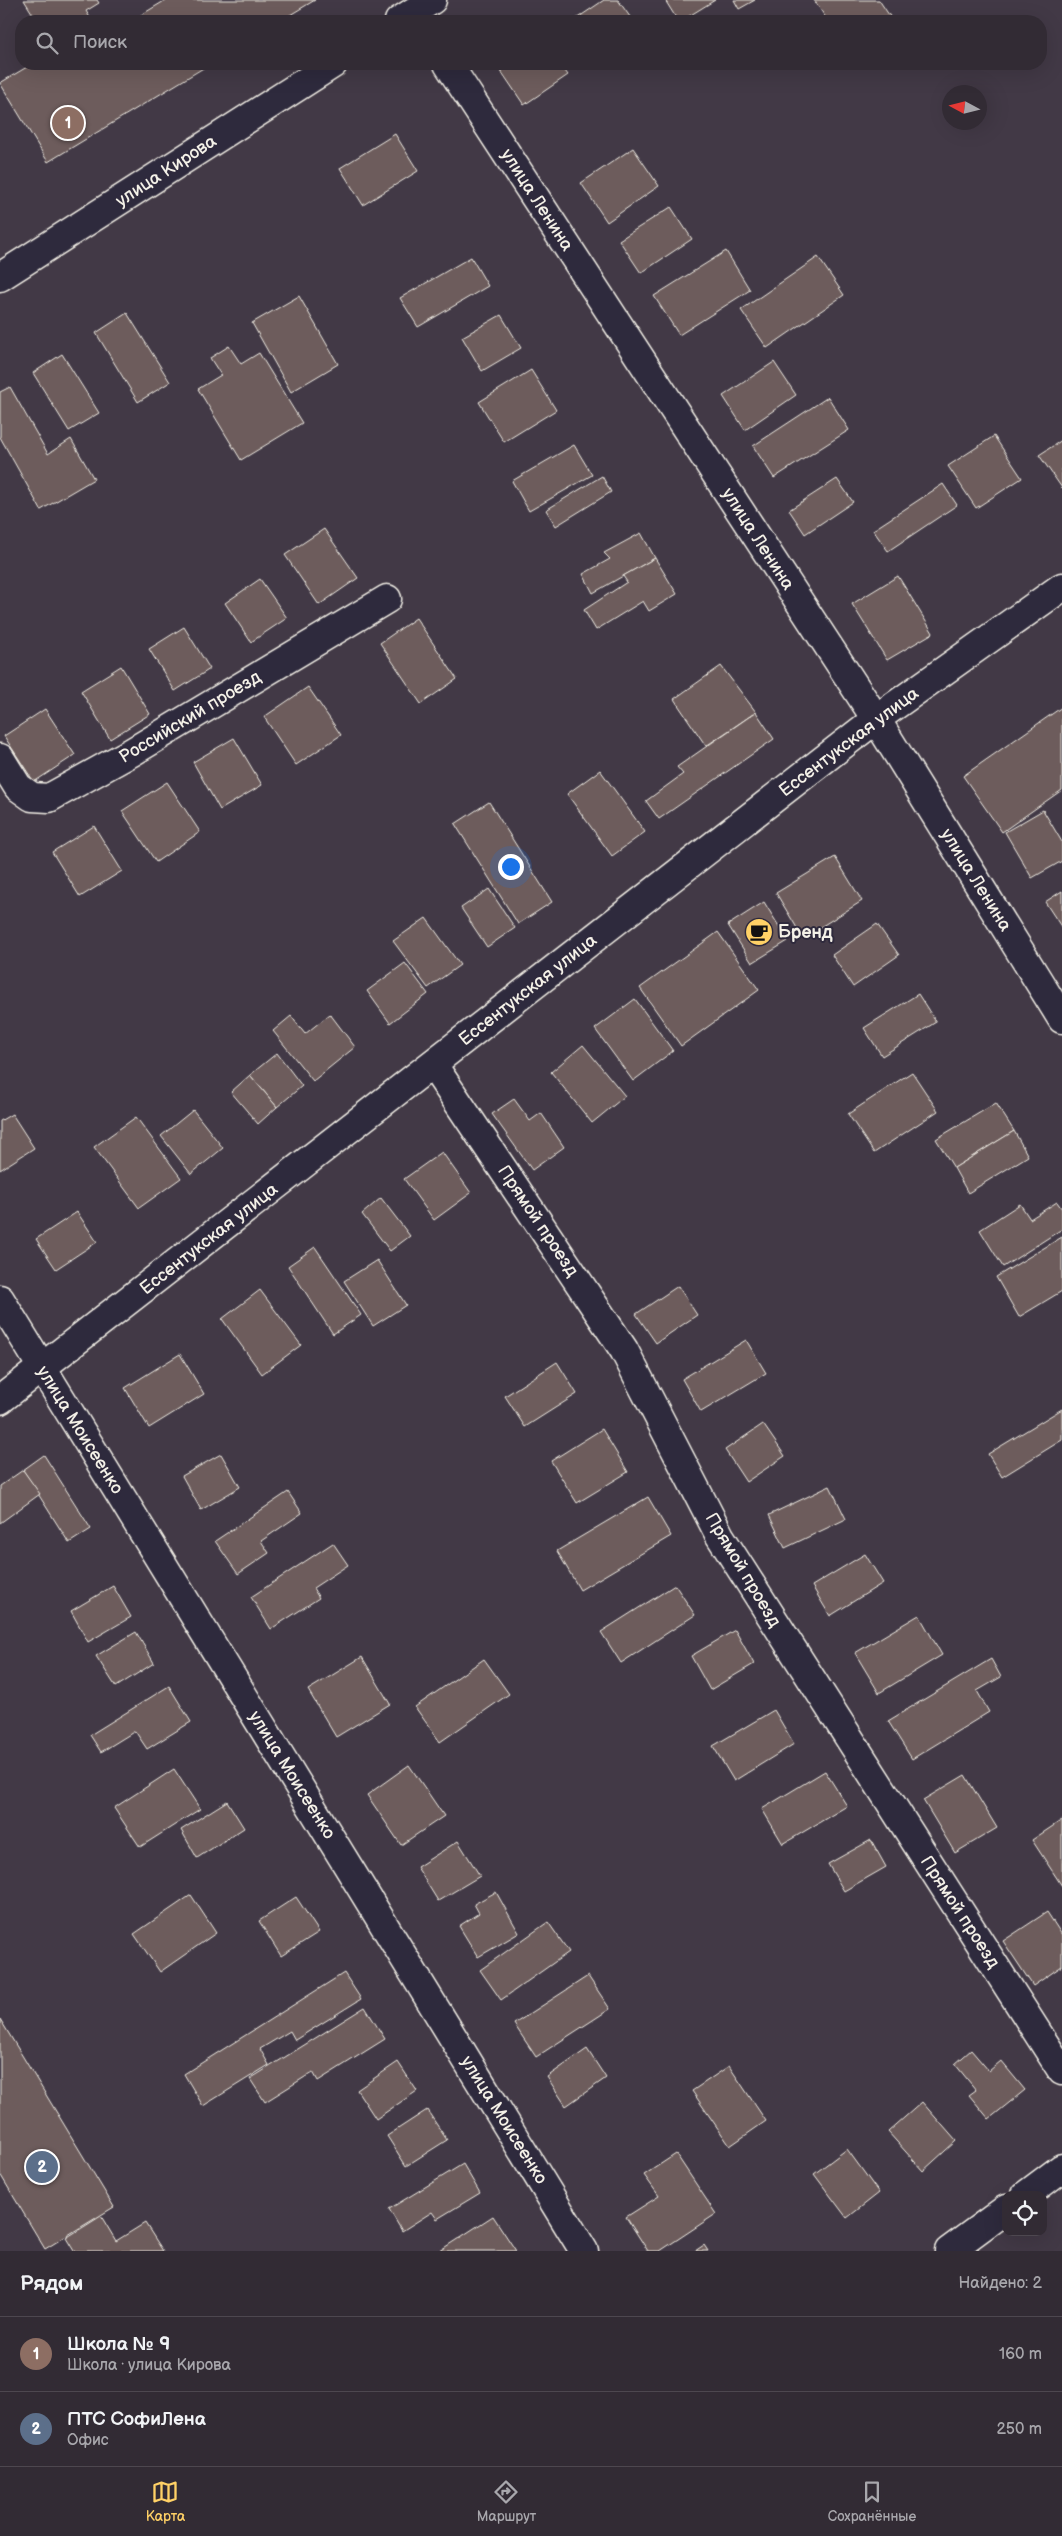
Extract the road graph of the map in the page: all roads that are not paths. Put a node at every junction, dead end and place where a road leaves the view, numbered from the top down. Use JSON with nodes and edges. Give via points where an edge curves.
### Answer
{"nodes":[{"id":1,"x":324,"y":70,"type":"edge"},
{"id":2,"x":452,"y":70,"type":"edge"},
{"id":3,"x":0,"y":278,"type":"edge"},
{"id":4,"x":1062,"y":587,"type":"edge"},
{"id":5,"x":387,"y":598,"type":"dead end"},
{"id":6,"x":876,"y":719,"type":"junction"},
{"id":7,"x":0,"y":758,"type":"edge"},
{"id":8,"x":1062,"y":1019,"type":"edge"},
{"id":9,"x":433,"y":1064,"type":"junction"},
{"id":10,"x":0,"y":1300,"type":"edge"},
{"id":11,"x":43,"y":1369,"type":"junction"},
{"id":12,"x":0,"y":1400,"type":"edge"},
{"id":13,"x":1062,"y":2070,"type":"edge"},
{"id":14,"x":1062,"y":2168,"type":"edge"},
{"id":15,"x":1031,"y":2191,"type":"edge"},
{"id":16,"x":1002,"y":2212,"type":"edge"},
{"id":17,"x":584,"y":2251,"type":"edge"},
{"id":18,"x":949,"y":2251,"type":"edge"}],
"edges":[{"from":1,"to":3,"type":"street","name":"улица Кирова"},
{"from":2,"to":6,"type":"street","name":"улица Ленина"},
{"from":4,"to":6,"type":"street","name":"Ессентукская улица"},
{"from":5,"to":7,"type":"street","name":"Российский проезд","via":[[132,752],[48,798],[32,797],[18,787]]},
{"from":6,"to":8,"type":"street","name":"улица Ленина"},
{"from":6,"to":9,"type":"street","name":"Ессентукская улица"},
{"from":9,"to":11,"type":"street","name":"Ессентукская улица"},
{"from":9,"to":13,"type":"street","name":"Прямой проезд","via":[[624,1350],[720,1536]]},
{"from":10,"to":11,"type":"street","name":"улица Моисеенко"},
{"from":11,"to":12,"type":"street","name":"Ессентукская улица"},
{"from":11,"to":17,"type":"street","name":"улица Моисеенко"},
{"from":14,"to":15,"type":"street"},
{"from":16,"to":18,"type":"street"}]}
